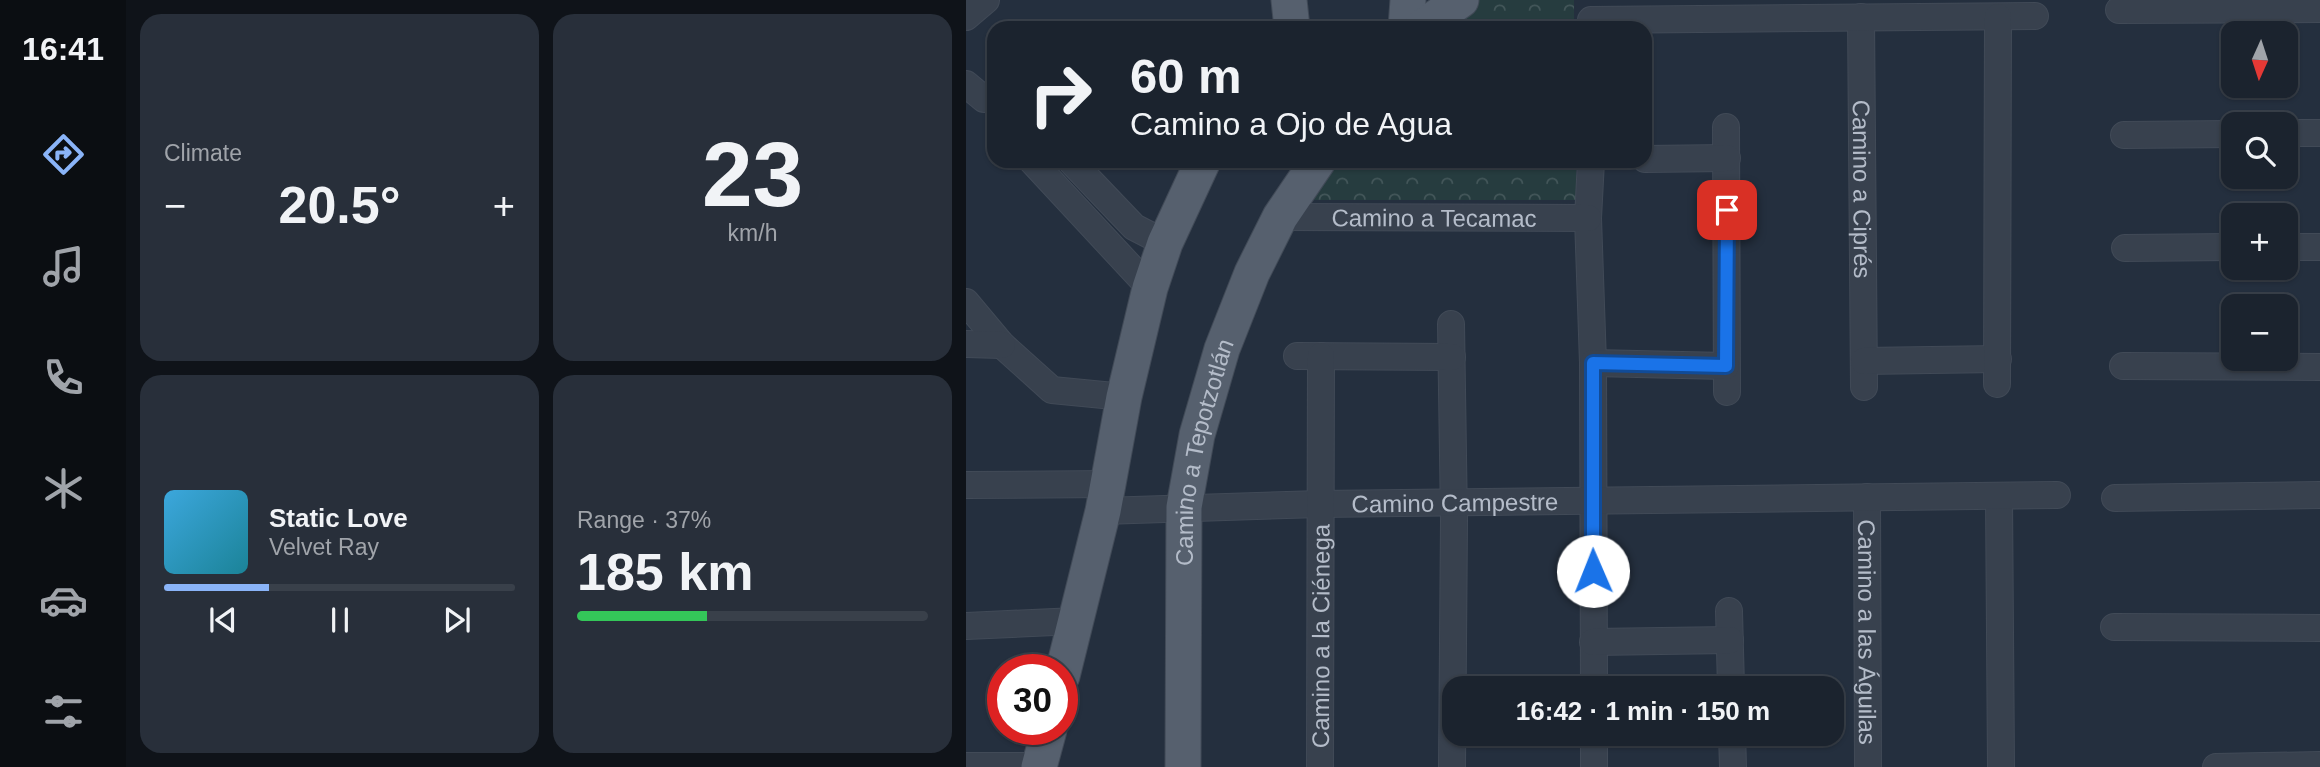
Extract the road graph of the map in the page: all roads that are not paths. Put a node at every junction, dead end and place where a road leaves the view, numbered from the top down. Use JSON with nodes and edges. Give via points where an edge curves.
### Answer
{"nodes":[{"id":1,"x":986,"y":0,"type":"edge"},
{"id":2,"x":1408,"y":0,"type":"edge"},
{"id":3,"x":1461,"y":0,"type":"edge"},
{"id":4,"x":2320,"y":9,"type":"edge"},
{"id":5,"x":2119,"y":10,"type":"dead end"},
{"id":6,"x":966,"y":16,"type":"edge"},
{"id":7,"x":1591,"y":16,"type":"edge"},
{"id":8,"x":2035,"y":16,"type":"dead end"},
{"id":9,"x":1861,"y":17,"type":"junction"},
{"id":10,"x":1998,"y":17,"type":"junction"},
{"id":11,"x":1406,"y":21,"type":"edge"},
{"id":12,"x":1432,"y":21,"type":"edge"},
{"id":13,"x":1726,"y":127,"type":"dead end"},
{"id":14,"x":2298,"y":133,"type":"edge"},
{"id":15,"x":2320,"y":133,"type":"edge"},
{"id":16,"x":2221,"y":134,"type":"edge"},
{"id":17,"x":2124,"y":135,"type":"dead end"},
{"id":18,"x":1727,"y":158,"type":"junction"},
{"id":19,"x":1652,"y":159,"type":"edge"},
{"id":20,"x":1039,"y":168,"type":"edge"},
{"id":21,"x":1078,"y":168,"type":"edge"},
{"id":22,"x":1197,"y":168,"type":"edge"},
{"id":23,"x":1313,"y":168,"type":"edge"},
{"id":24,"x":1591,"y":168,"type":"edge"},
{"id":25,"x":1280,"y":217,"type":"junction"},
{"id":26,"x":1588,"y":218,"type":"junction"},
{"id":27,"x":1165,"y":243,"type":"junction"},
{"id":28,"x":2221,"y":247,"type":"edge"},
{"id":29,"x":2298,"y":247,"type":"edge"},
{"id":30,"x":2320,"y":247,"type":"edge"},
{"id":31,"x":2125,"y":248,"type":"dead end"},
{"id":32,"x":1150,"y":288,"type":"junction"},
{"id":33,"x":966,"y":302,"type":"edge"},
{"id":34,"x":1451,"y":324,"type":"dead end"},
{"id":35,"x":966,"y":344,"type":"edge"},
{"id":36,"x":1002,"y":345,"type":"junction"},
{"id":37,"x":1452,"y":357,"type":"junction"},
{"id":38,"x":1593,"y":363,"type":"junction"},
{"id":39,"x":1726,"y":366,"type":"junction"},
{"id":40,"x":2123,"y":366,"type":"dead end"},
{"id":41,"x":2320,"y":367,"type":"edge"},
{"id":42,"x":1727,"y":392,"type":"dead end"},
{"id":43,"x":1124,"y":397,"type":"junction"},
{"id":44,"x":966,"y":485,"type":"edge"},
{"id":45,"x":2057,"y":495,"type":"dead end"},
{"id":46,"x":2320,"y":495,"type":"edge"},
{"id":47,"x":1106,"y":497,"type":"junction"},
{"id":48,"x":1867,"y":497,"type":"junction"},
{"id":49,"x":1999,"y":497,"type":"junction"},
{"id":50,"x":2115,"y":498,"type":"dead end"},
{"id":51,"x":1592,"y":500,"type":"junction"},
{"id":52,"x":1453,"y":503,"type":"junction"},
{"id":53,"x":1320,"y":504,"type":"junction"},
{"id":54,"x":1184,"y":508,"type":"junction"},
{"id":55,"x":1730,"y":611,"type":"dead end"},
{"id":56,"x":1076,"y":621,"type":"junction"},
{"id":57,"x":966,"y":626,"type":"edge"},
{"id":58,"x":2114,"y":627,"type":"dead end"},
{"id":59,"x":2320,"y":628,"type":"edge"},
{"id":60,"x":1730,"y":639,"type":"junction"},
{"id":61,"x":1594,"y":642,"type":"junction"},
{"id":62,"x":1068,"y":654,"type":"edge"},
{"id":63,"x":1594,"y":676,"type":"edge"},
{"id":64,"x":1731,"y":676,"type":"edge"},
{"id":65,"x":1045,"y":745,"type":"edge"},
{"id":66,"x":1594,"y":746,"type":"edge"},
{"id":67,"x":1732,"y":746,"type":"edge"},
{"id":68,"x":966,"y":765,"type":"edge"},
{"id":69,"x":2320,"y":765,"type":"edge"},
{"id":70,"x":1039,"y":767,"type":"edge"},
{"id":71,"x":1183,"y":767,"type":"edge"},
{"id":72,"x":1320,"y":767,"type":"edge"},
{"id":73,"x":1452,"y":767,"type":"edge"},
{"id":74,"x":1594,"y":767,"type":"edge"},
{"id":75,"x":1733,"y":767,"type":"edge"},
{"id":76,"x":1868,"y":767,"type":"edge"},
{"id":77,"x":2001,"y":767,"type":"edge"},
{"id":78,"x":2216,"y":767,"type":"edge"}],
"edges":[{"from":1,"to":6,"type":"street"},
{"from":2,"to":11,"type":"main road"},
{"from":3,"to":12,"type":"main road"},
{"from":4,"to":5,"type":"street"},
{"from":7,"to":9,"type":"street"},
{"from":8,"to":10,"type":"street"},
{"from":9,"to":10,"type":"street"},
{"from":9,"to":10,"type":"street","name":"Camino a Ciprés","via":[[1864,374],[1997,371]]},
{"from":13,"to":18,"type":"street"},
{"from":14,"to":15,"type":"street"},
{"from":16,"to":17,"type":"street"},
{"from":18,"to":19,"type":"street"},
{"from":18,"to":39,"type":"street"},
{"from":20,"to":32,"type":"street"},
{"from":21,"to":27,"type":"street","via":[[1134,227]]},
{"from":22,"to":27,"type":"main road"},
{"from":23,"to":25,"type":"main road","name":"Camino a Tepotzotlán"},
{"from":24,"to":26,"type":"street"},
{"from":25,"to":26,"type":"street","name":"Camino a Tecamac"},
{"from":25,"to":54,"type":"main road","name":"Camino a Tepotzotlán","via":[[1222,349],[1197,435]]},
{"from":26,"to":38,"type":"street"},
{"from":27,"to":32,"type":"main road"},
{"from":28,"to":31,"type":"street"},
{"from":29,"to":30,"type":"street"},
{"from":32,"to":43,"type":"main road"},
{"from":33,"to":36,"type":"street"},
{"from":34,"to":37,"type":"street"},
{"from":35,"to":36,"type":"street"},
{"from":36,"to":43,"type":"street","via":[[1052,390]]},
{"from":37,"to":52,"type":"street"},
{"from":37,"to":53,"type":"street","name":"Camino a la Ciénega","via":[[1309,356]]},
{"from":38,"to":39,"type":"street"},
{"from":38,"to":51,"type":"street"},
{"from":39,"to":42,"type":"street"},
{"from":40,"to":41,"type":"street"},
{"from":43,"to":47,"type":"main road"},
{"from":44,"to":47,"type":"street","name":"Camino Campestre"},
{"from":45,"to":49,"type":"street","name":"Camino Campestre"},
{"from":46,"to":50,"type":"street"},
{"from":47,"to":54,"type":"street","name":"Camino Campestre"},
{"from":47,"to":56,"type":"main road"},
{"from":48,"to":49,"type":"street","name":"Camino Campestre"},
{"from":48,"to":51,"type":"street","name":"Camino Campestre"},
{"from":48,"to":76,"type":"street","name":"Camino a las Águilas"},
{"from":49,"to":77,"type":"street"},
{"from":51,"to":52,"type":"street","name":"Camino Campestre"},
{"from":51,"to":61,"type":"street"},
{"from":52,"to":53,"type":"street","name":"Camino Campestre"},
{"from":52,"to":73,"type":"street"},
{"from":53,"to":54,"type":"street","name":"Camino Campestre"},
{"from":53,"to":72,"type":"street","name":"Camino a la Ciénega"},
{"from":54,"to":71,"type":"main road","name":"Camino a Tepotzotlán"},
{"from":55,"to":60,"type":"street"},
{"from":56,"to":57,"type":"street"},
{"from":56,"to":62,"type":"main road"},
{"from":58,"to":59,"type":"street"},
{"from":60,"to":61,"type":"street"},
{"from":60,"to":64,"type":"street"},
{"from":61,"to":63,"type":"street"},
{"from":65,"to":70,"type":"main road"},
{"from":66,"to":74,"type":"street"},
{"from":67,"to":75,"type":"street"},
{"from":68,"to":70,"type":"street"},
{"from":69,"to":78,"type":"street"}]}
